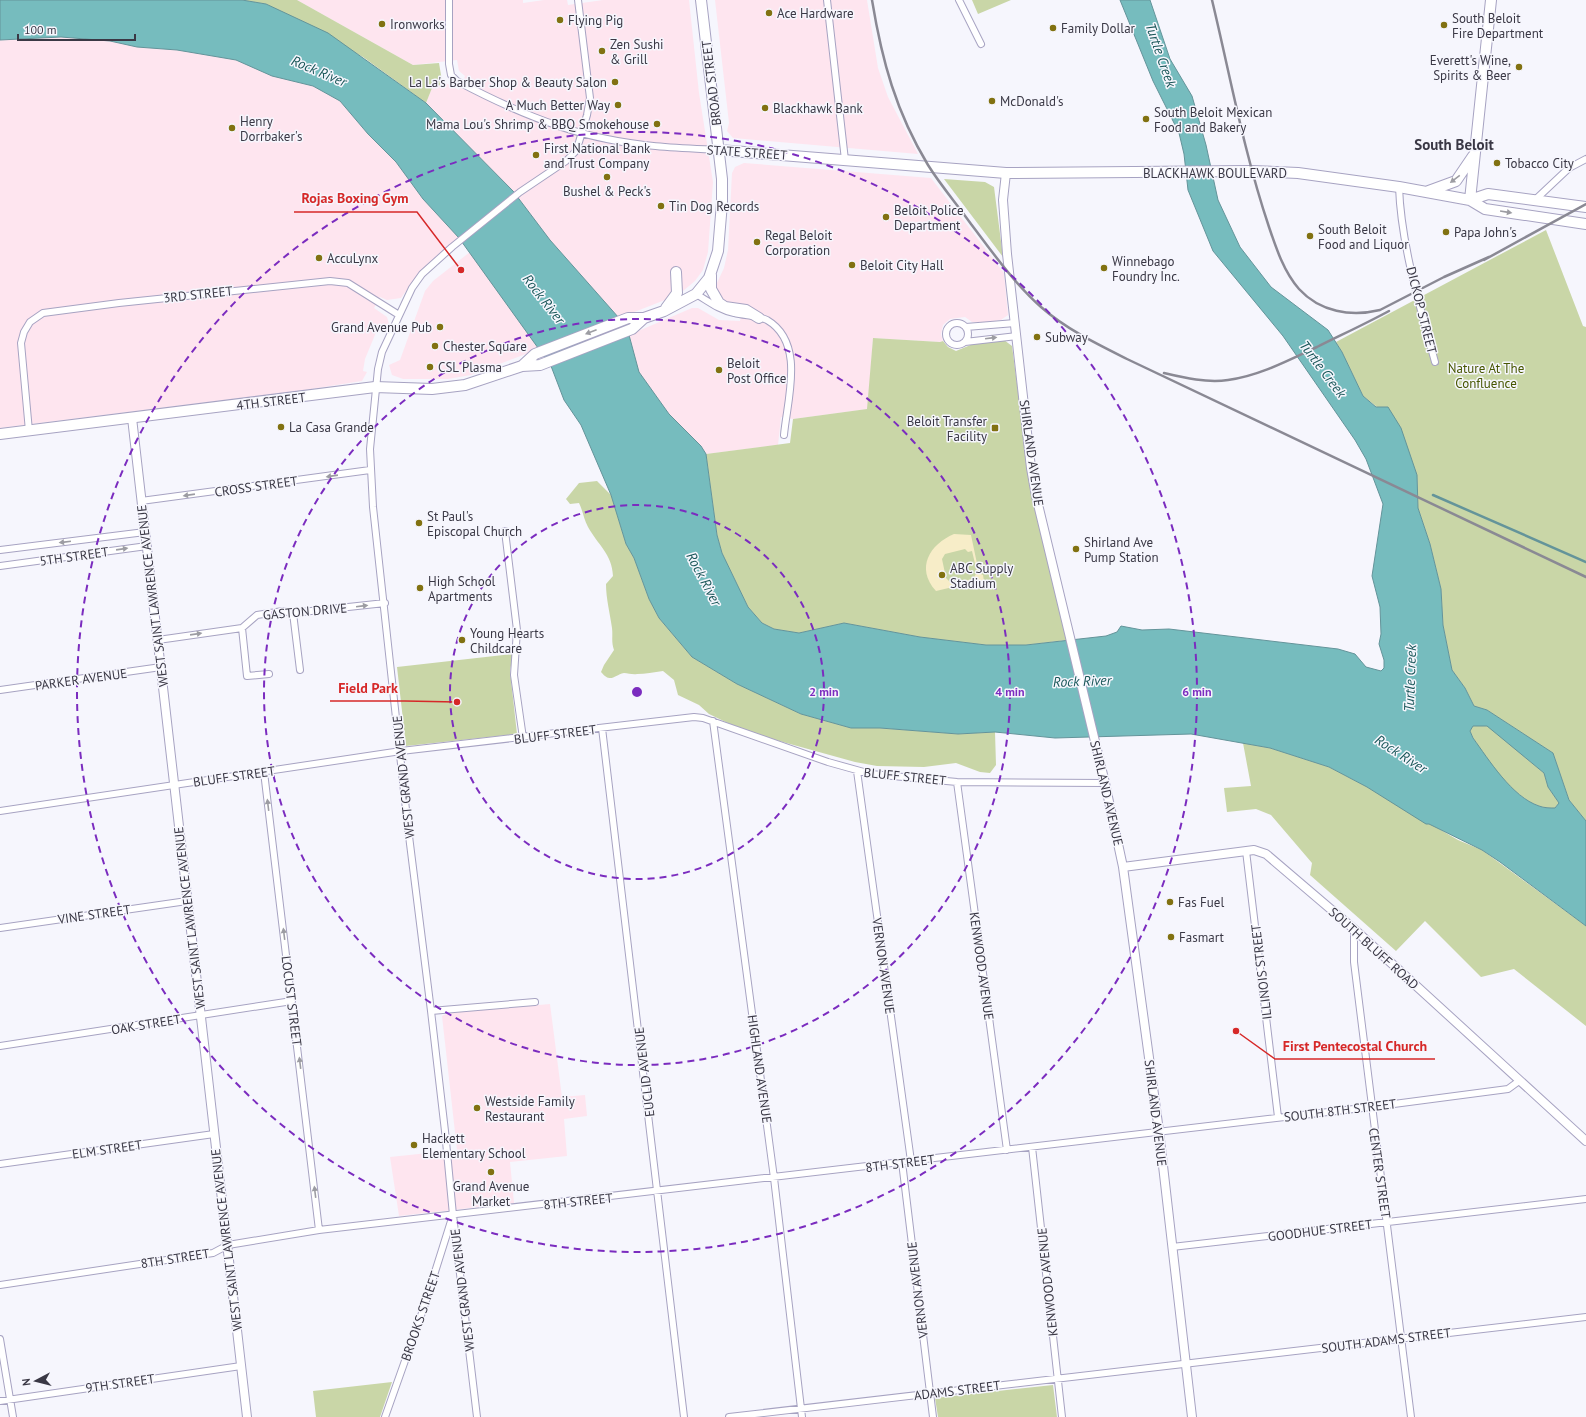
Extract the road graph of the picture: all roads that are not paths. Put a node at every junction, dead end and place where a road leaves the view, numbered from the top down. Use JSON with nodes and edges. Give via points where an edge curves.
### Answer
{"nodes":[{"id":1,"x":449,"y":0,"type":"edge"},
{"id":2,"x":578,"y":0,"type":"edge"},
{"id":3,"x":701,"y":0,"type":"edge"},
{"id":4,"x":827,"y":0,"type":"edge"},
{"id":5,"x":959,"y":0,"type":"edge"},
{"id":6,"x":1492,"y":0,"type":"edge"},
{"id":7,"x":981,"y":44,"type":"dead end"},
{"id":8,"x":582,"y":132,"type":"junction"},
{"id":9,"x":719,"y":150,"type":"junction"},
{"id":10,"x":1474,"y":154,"type":"junction"},
{"id":11,"x":1586,"y":159,"type":"edge"},
{"id":12,"x":845,"y":160,"type":"junction"},
{"id":13,"x":1006,"y":173,"type":"junction"},
{"id":14,"x":1055,"y":174,"type":"joint"},
{"id":15,"x":1399,"y":187,"type":"junction"},
{"id":16,"x":1426,"y":192,"type":"junction"},
{"id":17,"x":1470,"y":200,"type":"junction"},
{"id":18,"x":1535,"y":200,"type":"junction"},
{"id":19,"x":1586,"y":207,"type":"edge"},
{"id":20,"x":1586,"y":224,"type":"edge"},
{"id":21,"x":676,"y":272,"type":"dead end"},
{"id":22,"x":711,"y":274,"type":"junction"},
{"id":23,"x":696,"y":294,"type":"junction"},
{"id":24,"x":664,"y":310,"type":"junction"},
{"id":25,"x":399,"y":315,"type":"junction"},
{"id":26,"x":644,"y":318,"type":"junction"},
{"id":27,"x":763,"y":319,"type":"junction"},
{"id":28,"x":1015,"y":322,"type":"junction"},
{"id":29,"x":966,"y":327,"type":"junction"},
{"id":30,"x":1017,"y":336,"type":"junction"},
{"id":31,"x":966,"y":342,"type":"junction"},
{"id":32,"x":1435,"y":362,"type":"dead end"},
{"id":33,"x":540,"y":365,"type":"joint"},
{"id":34,"x":522,"y":366,"type":"junction"},
{"id":35,"x":375,"y":387,"type":"junction"},
{"id":36,"x":132,"y":418,"type":"junction"},
{"id":37,"x":28,"y":431,"type":"junction"},
{"id":38,"x":0,"y":434,"type":"edge"},
{"id":39,"x":784,"y":435,"type":"dead end"},
{"id":40,"x":370,"y":470,"type":"junction"},
{"id":41,"x":141,"y":501,"type":"junction"},
{"id":42,"x":505,"y":531,"type":"dead end"},
{"id":43,"x":145,"y":532,"type":"junction"},
{"id":44,"x":147,"y":546,"type":"junction"},
{"id":45,"x":0,"y":550,"type":"edge"},
{"id":46,"x":0,"y":566,"type":"edge"},
{"id":47,"x":385,"y":603,"type":"junction"},
{"id":48,"x":293,"y":613,"type":"junction"},
{"id":49,"x":242,"y":628,"type":"junction"},
{"id":50,"x":158,"y":640,"type":"junction"},
{"id":51,"x":161,"y":667,"type":"junction"},
{"id":52,"x":300,"y":670,"type":"dead end"},
{"id":53,"x":269,"y":674,"type":"dead end"},
{"id":54,"x":0,"y":690,"type":"edge"},
{"id":55,"x":714,"y":722,"type":"junction"},
{"id":56,"x":602,"y":728,"type":"junction"},
{"id":57,"x":523,"y":738,"type":"junction"},
{"id":58,"x":401,"y":751,"type":"junction"},
{"id":59,"x":857,"y":771,"type":"junction"},
{"id":60,"x":264,"y":772,"type":"junction"},
{"id":61,"x":957,"y":782,"type":"junction"},
{"id":62,"x":1105,"y":783,"type":"junction"},
{"id":63,"x":174,"y":785,"type":"junction"},
{"id":64,"x":0,"y":811,"type":"edge"},
{"id":65,"x":1246,"y":851,"type":"junction"},
{"id":66,"x":1123,"y":867,"type":"junction"},
{"id":67,"x":187,"y":901,"type":"junction"},
{"id":68,"x":0,"y":928,"type":"edge"},
{"id":69,"x":1354,"y":929,"type":"junction"},
{"id":70,"x":292,"y":1001,"type":"junction"},
{"id":71,"x":535,"y":1002,"type":"dead end"},
{"id":72,"x":431,"y":1011,"type":"junction"},
{"id":73,"x":201,"y":1016,"type":"junction"},
{"id":74,"x":0,"y":1046,"type":"edge"},
{"id":75,"x":1519,"y":1081,"type":"junction"},
{"id":76,"x":1371,"y":1107,"type":"junction"},
{"id":77,"x":1278,"y":1117,"type":"junction"},
{"id":78,"x":1159,"y":1131,"type":"junction"},
{"id":79,"x":214,"y":1134,"type":"junction"},
{"id":80,"x":1586,"y":1141,"type":"edge"},
{"id":81,"x":1032,"y":1147,"type":"junction"},
{"id":82,"x":1007,"y":1150,"type":"junction"},
{"id":83,"x":910,"y":1161,"type":"junction"},
{"id":84,"x":902,"y":1162,"type":"junction"},
{"id":85,"x":0,"y":1164,"type":"edge"},
{"id":86,"x":774,"y":1178,"type":"junction"},
{"id":87,"x":659,"y":1192,"type":"junction"},
{"id":88,"x":1586,"y":1200,"type":"edge"},
{"id":89,"x":453,"y":1215,"type":"junction"},
{"id":90,"x":1387,"y":1222,"type":"junction"},
{"id":91,"x":319,"y":1230,"type":"junction"},
{"id":92,"x":228,"y":1245,"type":"junction"},
{"id":93,"x":1172,"y":1248,"type":"junction"},
{"id":94,"x":0,"y":1284,"type":"edge"},
{"id":95,"x":1586,"y":1317,"type":"edge"},
{"id":96,"x":1402,"y":1338,"type":"junction"},
{"id":97,"x":0,"y":1339,"type":"edge"},
{"id":98,"x":1186,"y":1364,"type":"junction"},
{"id":99,"x":241,"y":1366,"type":"junction"},
{"id":100,"x":1058,"y":1378,"type":"junction"},
{"id":101,"x":930,"y":1393,"type":"junction"},
{"id":102,"x":11,"y":1399,"type":"junction"},
{"id":103,"x":0,"y":1401,"type":"edge"},
{"id":104,"x":801,"y":1408,"type":"junction"},
{"id":105,"x":13,"y":1417,"type":"edge"},
{"id":106,"x":246,"y":1417,"type":"edge"},
{"id":107,"x":385,"y":1417,"type":"edge"},
{"id":108,"x":477,"y":1417,"type":"edge"},
{"id":109,"x":684,"y":1417,"type":"edge"},
{"id":110,"x":729,"y":1417,"type":"edge"},
{"id":111,"x":802,"y":1417,"type":"edge"},
{"id":112,"x":933,"y":1417,"type":"edge"},
{"id":113,"x":1062,"y":1417,"type":"edge"},
{"id":114,"x":1192,"y":1417,"type":"edge"},
{"id":115,"x":1411,"y":1417,"type":"edge"}],
"edges":[{"from":1,"to":8,"type":"street","name":"STATE STREET","via":[[448,64],[453,77],[526,114]]},
{"from":2,"to":8,"type":"street","name":"WEST GRAND AVENUE","via":[[590,98]]},
{"from":3,"to":9,"type":"main road","name":"BROAD STREET"},
{"from":4,"to":12,"type":"street"},
{"from":5,"to":7,"type":"street"},
{"from":6,"to":10,"type":"main road"},
{"from":8,"to":9,"type":"street","name":"STATE STREET","via":[[625,142]]},
{"from":8,"to":25,"type":"street","name":"WEST GRAND AVENUE","via":[[575,152],[566,161],[520,192],[422,274]]},
{"from":9,"to":12,"type":"main road","name":"STATE STREET"},
{"from":9,"to":22,"type":"main road","name":"BROAD STREET","via":[[722,204],[718,251]]},
{"from":10,"to":16,"type":"main road","one_way":true,"via":[[1456,181]]},
{"from":10,"to":17,"type":"main road"},
{"from":11,"to":18,"type":"street","via":[[1569,168]]},
{"from":12,"to":13,"type":"main road","name":"STATE STREET"},
{"from":13,"to":14,"type":"main road","name":"STATE STREET"},
{"from":13,"to":28,"type":"street","name":"SHIRLAND AVENUE","via":[[1003,200]]},
{"from":14,"to":15,"type":"main road","name":"BLACKHAWK BOULEVARD","via":[[1252,171],[1298,173]]},
{"from":15,"to":16,"type":"main road","name":"BLACKHAWK BOULEVARD"},
{"from":15,"to":32,"type":"street","name":"DICKOP STREET","via":[[1399,204],[1413,277]]},
{"from":16,"to":17,"type":"main road","name":"BLACKHAWK BOULEVARD"},
{"from":17,"to":18,"type":"main road","name":"BLACKHAWK BOULEVARD","via":[[1488,194]]},
{"from":17,"to":20,"type":"main road","name":"BLACKHAWK BOULEVARD","one_way":true,"via":[[1485,209]]},
{"from":18,"to":19,"type":"main road","name":"BLACKHAWK BOULEVARD"},
{"from":21,"to":24,"type":"main road","via":[[677,293]]},
{"from":22,"to":23,"type":"main road","name":"BROAD STREET"},
{"from":22,"to":27,"type":"main road","via":[[711,289],[718,303],[725,307],[746,310]]},
{"from":23,"to":24,"type":"main road","name":"BROAD STREET"},
{"from":23,"to":27,"type":"street","via":[[717,308]]},
{"from":24,"to":26,"type":"main road","name":"BROAD STREET"},
{"from":25,"to":35,"type":"street","name":"WEST GRAND AVENUE","via":[[382,352]]},
{"from":25,"to":37,"type":"street","name":"3RD STREET","via":[[348,283],[322,282],[43,313],[36,317],[24,332],[21,343]]},
{"from":26,"to":33,"type":"main road","name":"BROAD STREET","via":[[632,329]]},
{"from":26,"to":34,"type":"main road","name":"BROAD STREET","one_way":true,"via":[[628,318],[535,354]]},
{"from":27,"to":39,"type":"street","via":[[776,328],[786,341],[790,352],[791,370]]},
{"from":28,"to":29,"type":"street"},
{"from":28,"to":30,"type":"street","name":"SHIRLAND AVENUE"},
{"from":29,"to":31,"type":"street"},
{"from":29,"to":31,"type":"street","via":[[953,324],[947,329],[946,336],[948,342],[955,346]]},
{"from":31,"to":30,"type":"street","one_way":true},
{"from":30,"to":62,"type":"street","name":"SHIRLAND AVENUE","via":[[1033,481]]},
{"from":33,"to":34,"type":"main road","name":"4TH STREET"},
{"from":34,"to":35,"type":"main road","name":"4TH STREET","via":[[448,388]]},
{"from":35,"to":36,"type":"main road","name":"4TH STREET"},
{"from":35,"to":40,"type":"street","name":"WEST GRAND AVENUE"},
{"from":36,"to":37,"type":"main road","name":"4TH STREET"},
{"from":36,"to":41,"type":"street","name":"WEST SAINT LAWRENCE AVENUE"},
{"from":37,"to":38,"type":"main road","name":"4TH STREET"},
{"from":40,"to":41,"type":"street","name":"CROSS STREET","one_way":true},
{"from":40,"to":47,"type":"street","name":"WEST GRAND AVENUE"},
{"from":41,"to":43,"type":"street","name":"WEST SAINT LAWRENCE AVENUE"},
{"from":42,"to":57,"type":"street","via":[[517,630],[514,675]]},
{"from":43,"to":44,"type":"street","name":"WEST SAINT LAWRENCE AVENUE"},
{"from":43,"to":45,"type":"street","name":"5TH STREET","one_way":true},
{"from":46,"to":44,"type":"street","name":"5TH STREET","one_way":true},
{"from":44,"to":50,"type":"street","name":"WEST SAINT LAWRENCE AVENUE"},
{"from":48,"to":47,"type":"street","name":"GASTON DRIVE","one_way":true},
{"from":47,"to":58,"type":"street","name":"WEST GRAND AVENUE"},
{"from":48,"to":49,"type":"street","name":"GASTON DRIVE","via":[[283,611],[257,616]]},
{"from":48,"to":52,"type":"street"},
{"from":50,"to":49,"type":"street","name":"GASTON DRIVE","one_way":true},
{"from":49,"to":53,"type":"street","via":[[247,676]]},
{"from":50,"to":51,"type":"street","name":"WEST SAINT LAWRENCE AVENUE"},
{"from":51,"to":54,"type":"street","name":"PARKER AVENUE"},
{"from":51,"to":63,"type":"street","name":"WEST SAINT LAWRENCE AVENUE"},
{"from":55,"to":56,"type":"street","name":"BLUFF STREET","via":[[694,717]]},
{"from":55,"to":59,"type":"street","name":"BLUFF STREET"},
{"from":55,"to":86,"type":"street","name":"HIGHLAND AVENUE"},
{"from":56,"to":57,"type":"street","name":"BLUFF STREET"},
{"from":56,"to":87,"type":"street","name":"EUCLID AVENUE"},
{"from":57,"to":58,"type":"street","name":"BLUFF STREET"},
{"from":58,"to":60,"type":"street","name":"BLUFF STREET"},
{"from":58,"to":72,"type":"street","name":"WEST GRAND AVENUE"},
{"from":59,"to":61,"type":"street","name":"BLUFF STREET"},
{"from":59,"to":83,"type":"street","name":"VERNON AVENUE"},
{"from":60,"to":63,"type":"street","name":"BLUFF STREET"},
{"from":70,"to":60,"type":"street","name":"LOCUST STREET","one_way":true},
{"from":61,"to":62,"type":"street","name":"BLUFF STREET"},
{"from":61,"to":82,"type":"street","name":"KENWOOD AVENUE"},
{"from":62,"to":66,"type":"street","name":"SHIRLAND AVENUE"},
{"from":63,"to":64,"type":"street","name":"BLUFF STREET"},
{"from":63,"to":67,"type":"street","name":"WEST SAINT LAWRENCE AVENUE"},
{"from":65,"to":66,"type":"street","name":"SOUTH BLUFF ROAD"},
{"from":65,"to":69,"type":"street","name":"SOUTH BLUFF ROAD","via":[[1261,852],[1272,858]]},
{"from":65,"to":77,"type":"street","name":"ILLINOIS STREET"},
{"from":66,"to":78,"type":"street","name":"SHIRLAND AVENUE"},
{"from":67,"to":68,"type":"street","name":"VINE STREET"},
{"from":67,"to":73,"type":"street","name":"WEST SAINT LAWRENCE AVENUE"},
{"from":69,"to":75,"type":"street","name":"SOUTH BLUFF ROAD"},
{"from":69,"to":76,"type":"street","name":"CENTER STREET","via":[[1354,962]]},
{"from":70,"to":73,"type":"street","name":"OAK STREET"},
{"from":91,"to":70,"type":"street","name":"LOCUST STREET","one_way":true},
{"from":71,"to":72,"type":"street"},
{"from":72,"to":89,"type":"street","name":"WEST GRAND AVENUE"},
{"from":73,"to":74,"type":"street","name":"OAK STREET"},
{"from":73,"to":79,"type":"street","name":"WEST SAINT LAWRENCE AVENUE"},
{"from":75,"to":76,"type":"street","name":"SOUTH 8TH STREET","via":[[1508,1089]]},
{"from":75,"to":80,"type":"street","name":"SOUTH BLUFF ROAD"},
{"from":76,"to":77,"type":"street","name":"SOUTH 8TH STREET"},
{"from":76,"to":90,"type":"street","name":"CENTER STREET"},
{"from":77,"to":78,"type":"street","name":"SOUTH 8TH STREET"},
{"from":78,"to":81,"type":"street","name":"8TH STREET"},
{"from":78,"to":93,"type":"street","name":"SHIRLAND AVENUE"},
{"from":79,"to":85,"type":"street","name":"ELM STREET"},
{"from":79,"to":92,"type":"street","name":"WEST SAINT LAWRENCE AVENUE"},
{"from":81,"to":82,"type":"street","name":"8TH STREET"},
{"from":81,"to":100,"type":"street","name":"KENWOOD AVENUE"},
{"from":82,"to":83,"type":"street","name":"8TH STREET"},
{"from":83,"to":84,"type":"street","name":"8TH STREET"},
{"from":84,"to":86,"type":"street","name":"8TH STREET"},
{"from":84,"to":101,"type":"street","name":"VERNON AVENUE"},
{"from":86,"to":87,"type":"street","name":"8TH STREET"},
{"from":86,"to":104,"type":"street","name":"HIGHLAND AVENUE"},
{"from":87,"to":89,"type":"street","name":"8TH STREET"},
{"from":87,"to":109,"type":"street","name":"EUCLID AVENUE"},
{"from":88,"to":90,"type":"street","name":"GOODHUE STREET"},
{"from":89,"to":91,"type":"street","name":"8TH STREET"},
{"from":89,"to":107,"type":"street","name":"BROOKS STREET"},
{"from":89,"to":108,"type":"street","name":"WEST GRAND AVENUE"},
{"from":90,"to":93,"type":"street","name":"GOODHUE STREET"},
{"from":90,"to":96,"type":"street","name":"CENTER STREET"},
{"from":91,"to":92,"type":"street","name":"8TH STREET"},
{"from":92,"to":94,"type":"street","name":"8TH STREET","via":[[213,1253]]},
{"from":92,"to":99,"type":"street","name":"WEST SAINT LAWRENCE AVENUE"},
{"from":93,"to":98,"type":"street","name":"SHIRLAND AVENUE"},
{"from":95,"to":96,"type":"street","name":"SOUTH ADAMS STREET"},
{"from":96,"to":98,"type":"street","name":"SOUTH ADAMS STREET"},
{"from":96,"to":115,"type":"street","name":"CENTER STREET"},
{"from":97,"to":102,"type":"street"},
{"from":98,"to":100,"type":"street","name":"ADAMS STREET"},
{"from":98,"to":114,"type":"street","name":"SHIRLAND AVENUE"},
{"from":99,"to":102,"type":"street","name":"9TH STREET"},
{"from":99,"to":106,"type":"street","name":"WEST SAINT LAWRENCE AVENUE"},
{"from":100,"to":101,"type":"street","name":"ADAMS STREET"},
{"from":100,"to":113,"type":"street","name":"KENWOOD AVENUE"},
{"from":101,"to":104,"type":"street","name":"ADAMS STREET"},
{"from":101,"to":112,"type":"street","name":"VERNON AVENUE"},
{"from":102,"to":103,"type":"street","name":"9TH STREET"},
{"from":102,"to":105,"type":"street"},
{"from":104,"to":110,"type":"street","name":"ADAMS STREET"},
{"from":104,"to":111,"type":"street","name":"HIGHLAND AVENUE"}]}
